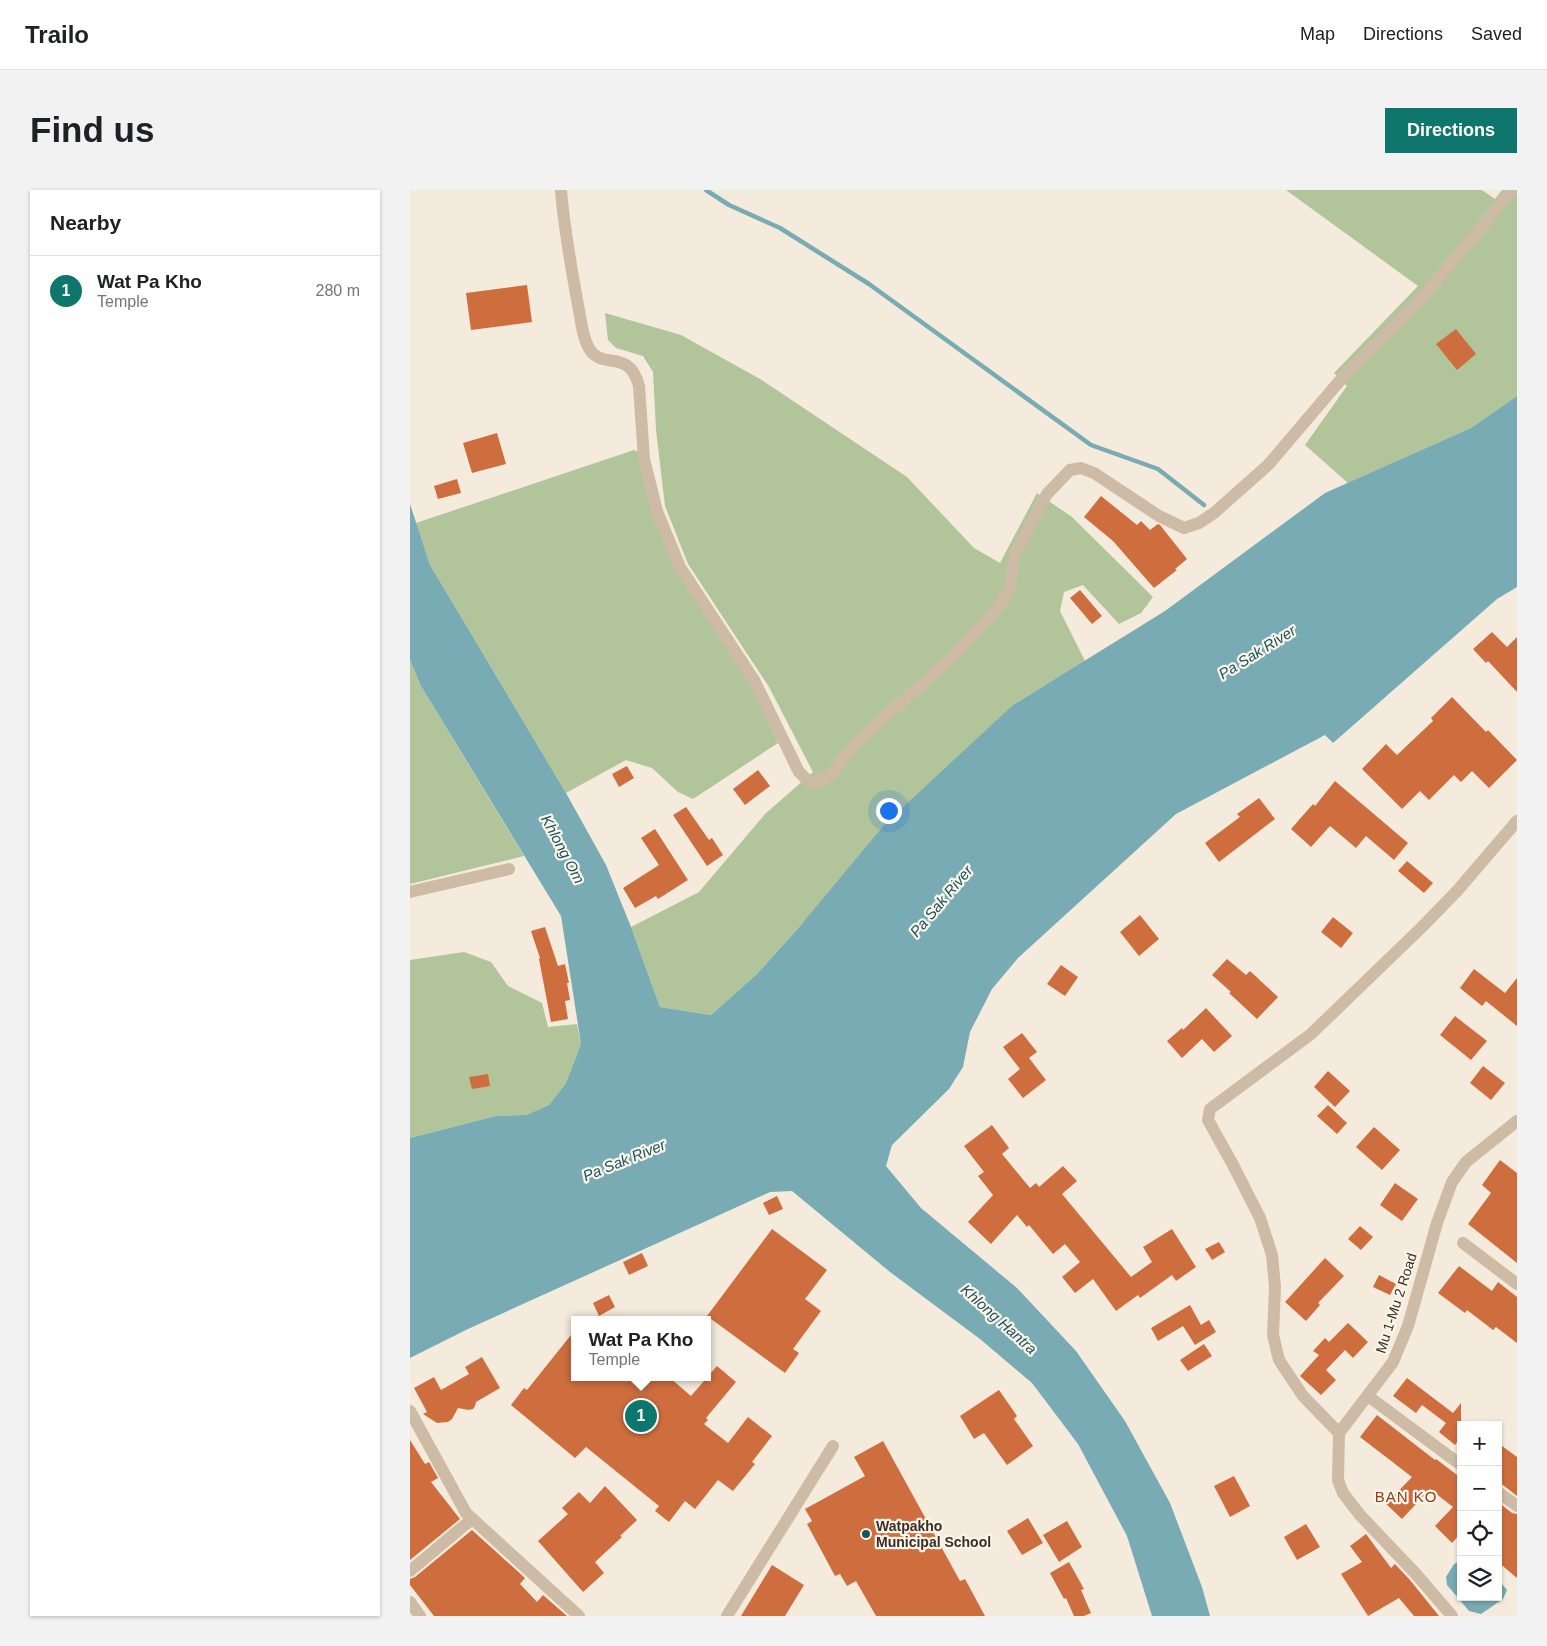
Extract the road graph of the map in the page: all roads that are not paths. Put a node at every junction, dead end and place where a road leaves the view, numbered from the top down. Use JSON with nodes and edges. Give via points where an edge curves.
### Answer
{"nodes":[{"id":1,"x":561,"y":190,"type":"edge"},
{"id":2,"x":1511,"y":190,"type":"edge"},
{"id":3,"x":1517,"y":821,"type":"edge"},
{"id":4,"x":509,"y":870,"type":"dead end"},
{"id":5,"x":410,"y":892,"type":"edge"},
{"id":6,"x":1517,"y":1121,"type":"edge"},
{"id":7,"x":1463,"y":1243,"type":"dead end"},
{"id":8,"x":1517,"y":1284,"type":"edge"},
{"id":9,"x":1368,"y":1396,"type":"junction"},
{"id":10,"x":410,"y":1411,"type":"edge"},
{"id":11,"x":1339,"y":1432,"type":"junction"},
{"id":12,"x":833,"y":1446,"type":"dead end"},
{"id":13,"x":1457,"y":1462,"type":"edge"},
{"id":14,"x":1502,"y":1495,"type":"edge"},
{"id":15,"x":1517,"y":1506,"type":"edge"},
{"id":16,"x":472,"y":1518,"type":"junction"},
{"id":17,"x":410,"y":1571,"type":"edge"},
{"id":18,"x":410,"y":1602,"type":"edge"},
{"id":19,"x":420,"y":1616,"type":"edge"},
{"id":20,"x":579,"y":1616,"type":"edge"},
{"id":21,"x":727,"y":1616,"type":"edge"},
{"id":22,"x":1452,"y":1616,"type":"edge"}],
"edges":[{"from":1,"to":2,"type":"street","via":[[583,331],[590,350],[596,356],[628,365],[636,374],[646,468],[657,511],[680,567],[754,680],[800,772],[807,780],[816,783],[829,776],[858,742],[954,655],[1003,601],[1010,587],[1015,553],[1047,494],[1070,470],[1081,468],[1094,473],[1159,516],[1184,528],[1199,523],[1268,465],[1343,377],[1420,301]]},
{"from":3,"to":11,"type":"street","via":[[1422,928],[1311,1034],[1210,1110],[1208,1120],[1260,1218],[1272,1255],[1275,1287],[1273,1335],[1279,1360],[1303,1396]]},
{"from":4,"to":5,"type":"street"},
{"from":6,"to":9,"type":"street","name":"Mu 1-Mu 2 Road","via":[[1466,1162],[1452,1182],[1436,1223],[1404,1335],[1393,1362]]},
{"from":7,"to":8,"type":"street"},
{"from":9,"to":11,"type":"street","name":"Mu 1-Mu 2 Road"},
{"from":9,"to":13,"type":"street"},
{"from":10,"to":16,"type":"street","via":[[466,1513]]},
{"from":11,"to":22,"type":"street","via":[[1338,1480],[1343,1493],[1360,1516]]},
{"from":12,"to":21,"type":"street"},
{"from":14,"to":15,"type":"street"},
{"from":16,"to":17,"type":"street"},
{"from":16,"to":20,"type":"street"},
{"from":18,"to":19,"type":"street"}]}
